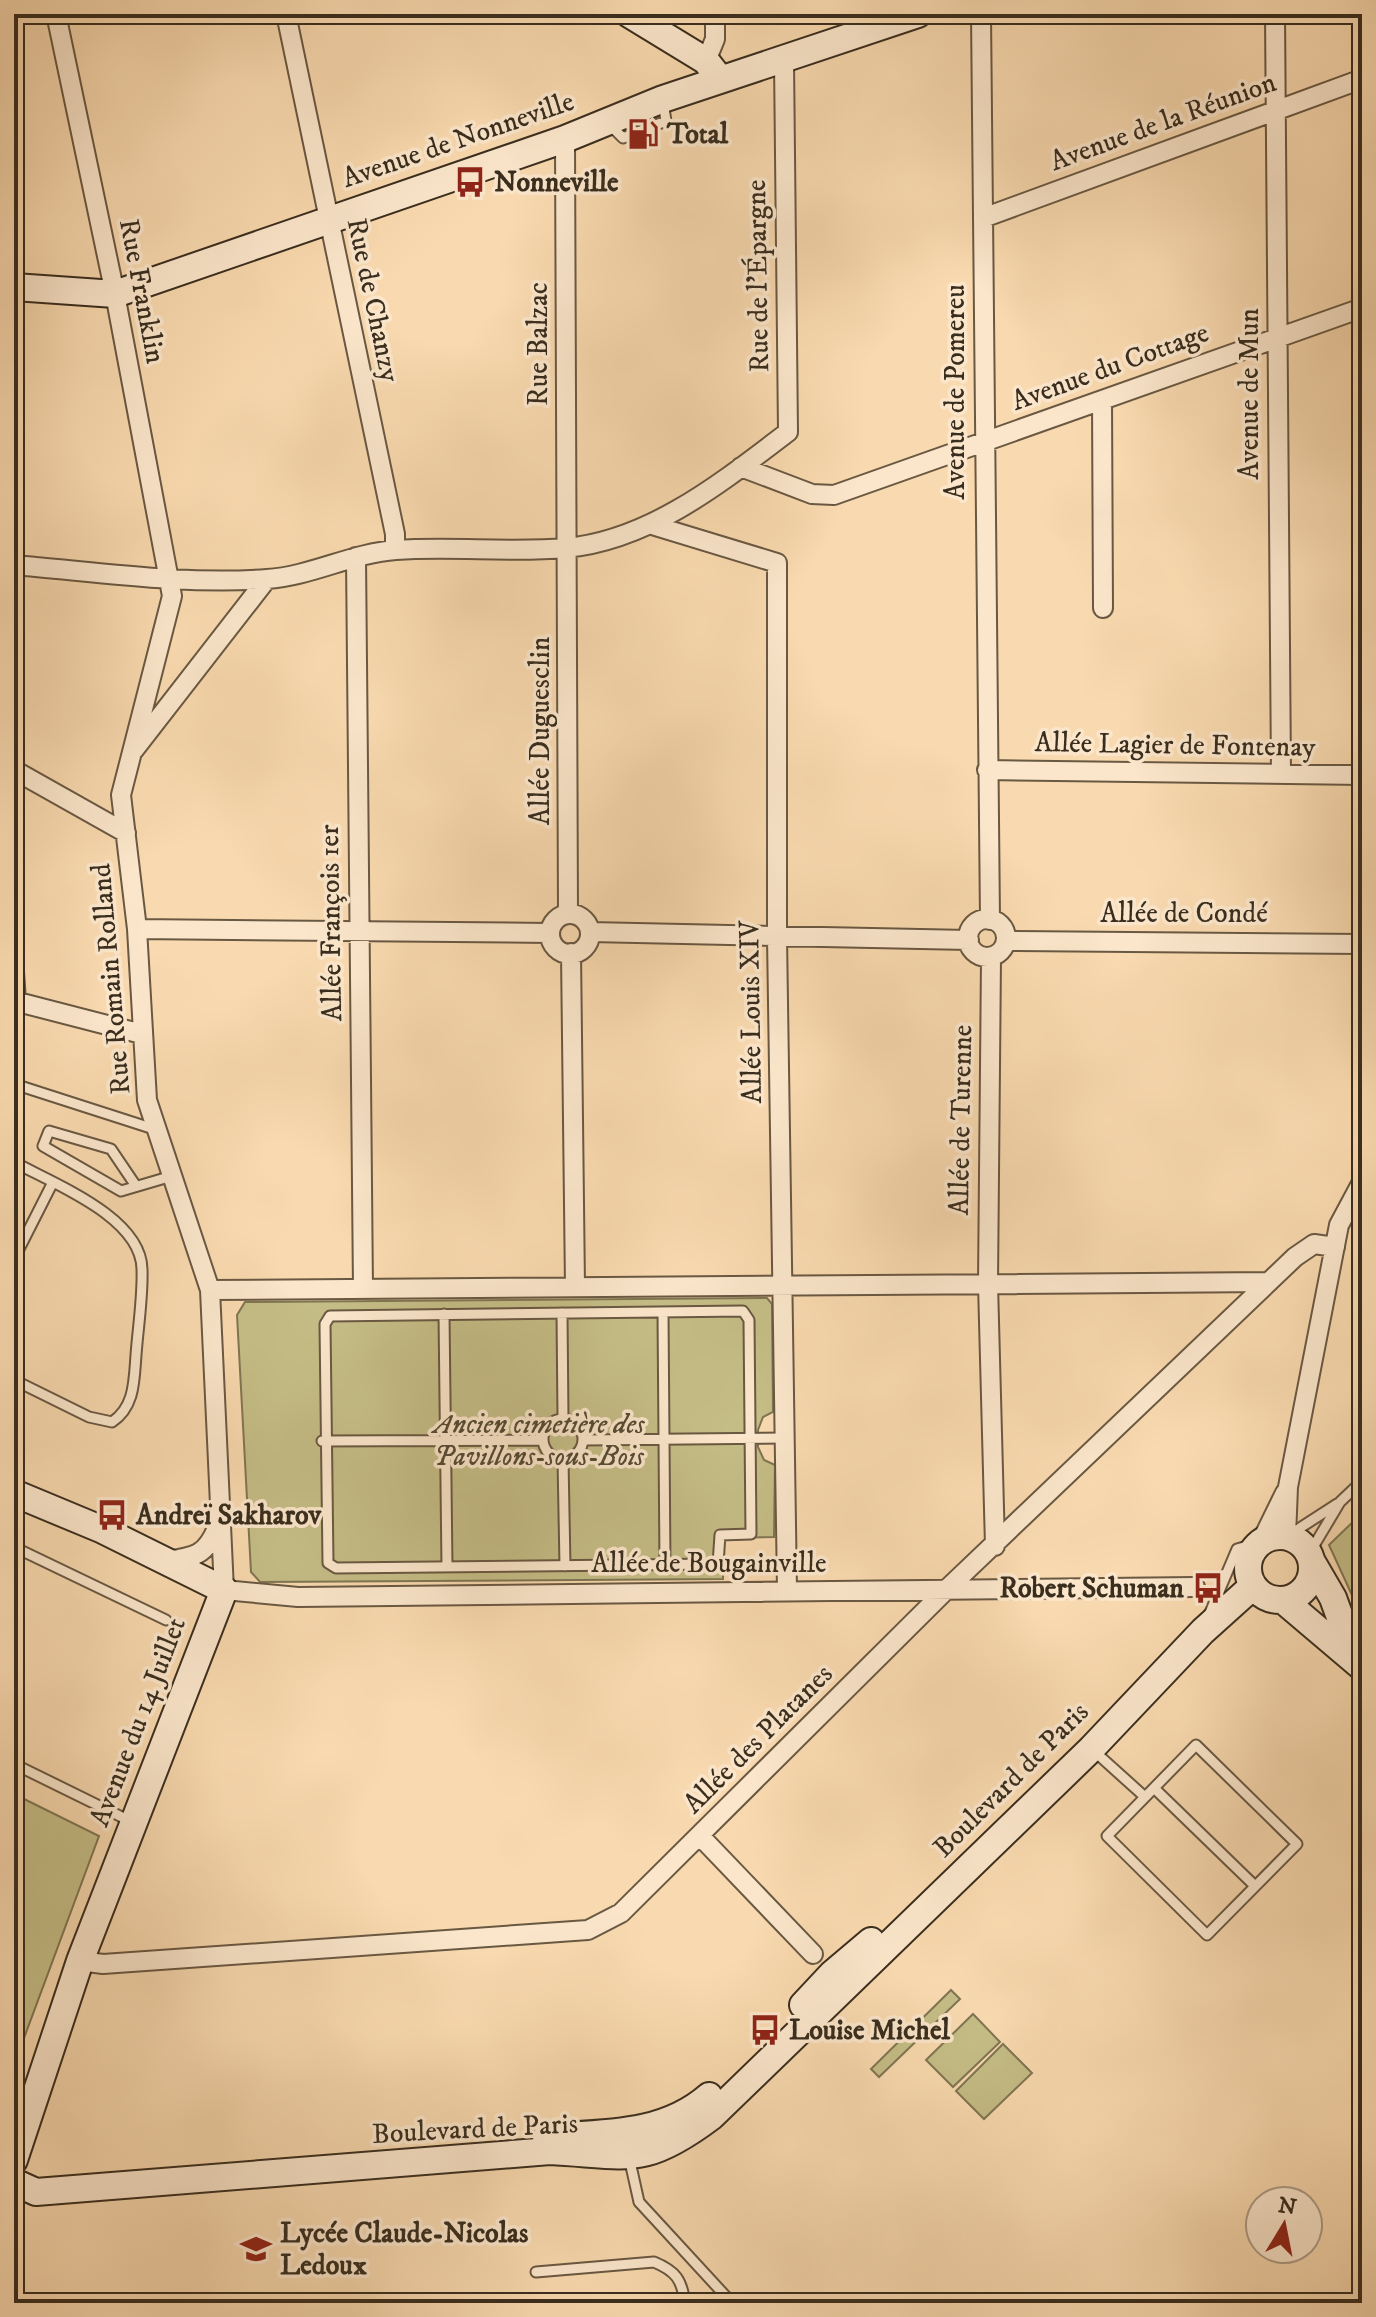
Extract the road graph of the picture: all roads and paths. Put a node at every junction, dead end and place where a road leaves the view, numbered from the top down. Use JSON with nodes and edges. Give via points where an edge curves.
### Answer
{"nodes":[{"id":1,"x":56,"y":14,"type":"edge"},
{"id":2,"x":286,"y":14,"type":"edge"},
{"id":3,"x":629,"y":14,"type":"edge"},
{"id":4,"x":715,"y":14,"type":"edge"},
{"id":5,"x":918,"y":14,"type":"edge"},
{"id":6,"x":981,"y":14,"type":"edge"},
{"id":7,"x":1275,"y":14,"type":"edge"},
{"id":8,"x":784,"y":61,"type":"junction"},
{"id":9,"x":713,"y":70,"type":"junction"},
{"id":10,"x":1362,"y":79,"type":"edge"},
{"id":11,"x":1278,"y":109,"type":"junction"},
{"id":12,"x":565,"y":139,"type":"junction"},
{"id":13,"x":983,"y":218,"type":"junction"},
{"id":14,"x":328,"y":220,"type":"junction"},
{"id":15,"x":14,"y":287,"type":"edge"},
{"id":16,"x":115,"y":294,"type":"junction"},
{"id":17,"x":1362,"y":308,"type":"edge"},
{"id":18,"x":1276,"y":338,"type":"junction"},
{"id":19,"x":1102,"y":400,"type":"junction"},
{"id":20,"x":983,"y":443,"type":"junction"},
{"id":21,"x":741,"y":467,"type":"junction"},
{"id":22,"x":652,"y":525,"type":"junction"},
{"id":23,"x":567,"y":548,"type":"junction"},
{"id":24,"x":395,"y":550,"type":"junction"},
{"id":25,"x":356,"y":557,"type":"junction"},
{"id":26,"x":14,"y":565,"type":"edge"},
{"id":27,"x":169,"y":579,"type":"junction"},
{"id":28,"x":266,"y":580,"type":"junction"},
{"id":29,"x":1103,"y":608,"type":"dead end"},
{"id":30,"x":132,"y":752,"type":"junction"},
{"id":31,"x":14,"y":770,"type":"edge"},
{"id":32,"x":987,"y":770,"type":"junction"},
{"id":33,"x":1281,"y":774,"type":"junction"},
{"id":34,"x":1362,"y":775,"type":"edge"},
{"id":35,"x":126,"y":833,"type":"junction"},
{"id":36,"x":568,"y":914,"type":"junction"},
{"id":37,"x":990,"y":920,"type":"junction"},
{"id":38,"x":137,"y":929,"type":"junction"},
{"id":39,"x":359,"y":931,"type":"junction"},
{"id":40,"x":590,"y":932,"type":"junction"},
{"id":41,"x":550,"y":933,"type":"junction"},
{"id":42,"x":777,"y":937,"type":"junction"},
{"id":43,"x":969,"y":940,"type":"junction"},
{"id":44,"x":1006,"y":941,"type":"junction"},
{"id":45,"x":1362,"y":944,"type":"edge"},
{"id":46,"x":571,"y":953,"type":"junction"},
{"id":47,"x":991,"y":957,"type":"junction"},
{"id":48,"x":14,"y":972,"type":"edge"},
{"id":49,"x":15,"y":1001,"type":"edge"},
{"id":50,"x":142,"y":1034,"type":"junction"},
{"id":51,"x":14,"y":1084,"type":"edge"},
{"id":52,"x":157,"y":1130,"type":"junction"},
{"id":53,"x":14,"y":1162,"type":"edge"},
{"id":54,"x":172,"y":1176,"type":"junction"},
{"id":55,"x":1362,"y":1182,"type":"edge"},
{"id":56,"x":52,"y":1184,"type":"junction"},
{"id":57,"x":136,"y":1186,"type":"junction"},
{"id":58,"x":1335,"y":1247,"type":"junction"},
{"id":59,"x":14,"y":1259,"type":"edge"},
{"id":60,"x":1269,"y":1282,"type":"junction"},
{"id":61,"x":988,"y":1284,"type":"junction"},
{"id":62,"x":783,"y":1286,"type":"junction"},
{"id":63,"x":575,"y":1287,"type":"junction"},
{"id":64,"x":363,"y":1289,"type":"junction"},
{"id":65,"x":210,"y":1290,"type":"junction"},
{"id":66,"x":663,"y":1312,"type":"junction"},
{"id":67,"x":562,"y":1313,"type":"junction"},
{"id":68,"x":444,"y":1314,"type":"junction"},
{"id":69,"x":14,"y":1380,"type":"edge"},
{"id":70,"x":563,"y":1419,"type":"junction"},
{"id":71,"x":751,"y":1438,"type":"junction"},
{"id":72,"x":785,"y":1438,"type":"junction"},
{"id":73,"x":664,"y":1439,"type":"junction"},
{"id":74,"x":446,"y":1440,"type":"junction"},
{"id":75,"x":543,"y":1440,"type":"junction"},
{"id":76,"x":584,"y":1440,"type":"junction"},
{"id":77,"x":322,"y":1441,"type":"junction"},
{"id":78,"x":563,"y":1460,"type":"junction"},
{"id":79,"x":14,"y":1478,"type":"edge"},
{"id":80,"x":1362,"y":1481,"type":"edge"},
{"id":81,"x":14,"y":1493,"type":"edge"},
{"id":82,"x":1340,"y":1502,"type":"junction"},
{"id":83,"x":220,"y":1521,"type":"junction"},
{"id":84,"x":103,"y":1530,"type":"junction"},
{"id":85,"x":1273,"y":1539,"type":"junction"},
{"id":86,"x":995,"y":1546,"type":"junction"},
{"id":87,"x":14,"y":1547,"type":"edge"},
{"id":88,"x":1310,"y":1558,"type":"junction"},
{"id":89,"x":166,"y":1561,"type":"junction"},
{"id":90,"x":565,"y":1566,"type":"junction"},
{"id":91,"x":665,"y":1566,"type":"junction"},
{"id":92,"x":447,"y":1567,"type":"junction"},
{"id":93,"x":1253,"y":1586,"type":"junction"},
{"id":94,"x":1195,"y":1587,"type":"dead end"},
{"id":95,"x":947,"y":1589,"type":"junction"},
{"id":96,"x":224,"y":1590,"type":"junction"},
{"id":97,"x":787,"y":1590,"type":"junction"},
{"id":98,"x":1283,"y":1600,"type":"junction"},
{"id":99,"x":166,"y":1620,"type":"dead end"},
{"id":100,"x":1203,"y":1631,"type":"junction"},
{"id":101,"x":1362,"y":1645,"type":"edge"},
{"id":102,"x":1175,"y":1659,"type":"junction"},
{"id":103,"x":1362,"y":1667,"type":"edge"},
{"id":104,"x":1119,"y":1709,"type":"junction"},
{"id":105,"x":1091,"y":1749,"type":"junction"},
{"id":106,"x":14,"y":1764,"type":"edge"},
{"id":107,"x":1154,"y":1788,"type":"junction"},
{"id":108,"x":1145,"y":1797,"type":"junction"},
{"id":109,"x":132,"y":1822,"type":"junction"},
{"id":110,"x":701,"y":1837,"type":"junction"},
{"id":111,"x":1255,"y":1886,"type":"junction"},
{"id":112,"x":813,"y":1954,"type":"dead end"},
{"id":113,"x":80,"y":1961,"type":"junction"},
{"id":114,"x":629,"y":2157,"type":"junction"},
{"id":115,"x":14,"y":2160,"type":"edge"},
{"id":116,"x":14,"y":2180,"type":"edge"},
{"id":117,"x":536,"y":2272,"type":"dead end"},
{"id":118,"x":685,"y":2303,"type":"edge"},
{"id":119,"x":732,"y":2303,"type":"edge"}],
"edges":[{"from":1,"to":16,"type":"street","name":"Rue Franklin"},
{"from":2,"to":14,"type":"street","name":"Rue de Chanzy"},
{"from":3,"to":9,"type":"street"},
{"from":4,"to":9,"type":"street"},
{"from":5,"to":8,"type":"street","name":"Avenue de Nonneville"},
{"from":6,"to":13,"type":"street","name":"Avenue de Pomereu"},
{"from":7,"to":11,"type":"street","name":"Avenue de Mun"},
{"from":8,"to":9,"type":"street","name":"Avenue de Nonneville"},
{"from":8,"to":21,"type":"street","name":"Rue de l'Épargne","via":[[788,432]]},
{"from":9,"to":12,"type":"street","name":"Avenue de Nonneville","via":[[663,99]]},
{"from":10,"to":11,"type":"street","name":"Avenue de la Réunion"},
{"from":11,"to":13,"type":"street","name":"Avenue de la Réunion"},
{"from":11,"to":18,"type":"street","name":"Avenue de Mun"},
{"from":12,"to":14,"type":"street","name":"Avenue de Nonneville"},
{"from":12,"to":23,"type":"street","name":"Rue Balzac"},
{"from":13,"to":20,"type":"street","name":"Avenue de Pomereu"},
{"from":14,"to":16,"type":"street","name":"Avenue de Nonneville"},
{"from":14,"to":24,"type":"street","name":"Rue de Chanzy"},
{"from":15,"to":16,"type":"street","name":"Avenue de Nonneville"},
{"from":16,"to":27,"type":"street","name":"Rue Franklin"},
{"from":17,"to":18,"type":"street","name":"Avenue du Cottage"},
{"from":18,"to":19,"type":"street","name":"Avenue du Cottage"},
{"from":18,"to":33,"type":"street","name":"Avenue de Mun"},
{"from":19,"to":20,"type":"street","name":"Avenue du Cottage"},
{"from":19,"to":29,"type":"street"},
{"from":20,"to":21,"type":"street","name":"Avenue du Cottage","via":[[834,495],[812,494]]},
{"from":20,"to":32,"type":"street","name":"Avenue de Pomereu"},
{"from":21,"to":22,"type":"street"},
{"from":22,"to":23,"type":"street"},
{"from":22,"to":42,"type":"street","name":"Allée Louis XIV","via":[[777,563]]},
{"from":23,"to":24,"type":"street"},
{"from":23,"to":36,"type":"street","name":"Allée Duguesclin"},
{"from":24,"to":25,"type":"street"},
{"from":25,"to":28,"type":"street"},
{"from":25,"to":39,"type":"street","name":"Allée François 1er"},
{"from":26,"to":27,"type":"street"},
{"from":27,"to":28,"type":"street"},
{"from":27,"to":30,"type":"street","name":"Rue Romain Rolland","via":[[172,596]]},
{"from":28,"to":30,"type":"street","name":"Rue Romain Rolland"},
{"from":30,"to":35,"type":"street","name":"Rue Romain Rolland","via":[[121,795]]},
{"from":31,"to":35,"type":"street"},
{"from":32,"to":33,"type":"street","name":"Allée Lagier de Fontenay"},
{"from":32,"to":37,"type":"street"},
{"from":33,"to":34,"type":"street","name":"Allée Lagier de Fontenay"},
{"from":35,"to":38,"type":"street","name":"Rue Romain Rolland"},
{"from":36,"to":40,"type":"street","via":[[585,921]]},
{"from":36,"to":41,"type":"street","via":[[557,918]]},
{"from":37,"to":43,"type":"street","via":[[974,925]]},
{"from":37,"to":44,"type":"street","via":[[1000,925]]},
{"from":38,"to":39,"type":"street"},
{"from":38,"to":50,"type":"street","name":"Rue Romain Rolland"},
{"from":39,"to":41,"type":"street"},
{"from":39,"to":64,"type":"street","name":"Allée François 1er"},
{"from":40,"to":42,"type":"street"},
{"from":40,"to":46,"type":"street","via":[[587,945]]},
{"from":41,"to":46,"type":"street","via":[[559,950]]},
{"from":42,"to":43,"type":"street"},
{"from":42,"to":62,"type":"street","name":"Allée Louis XIV"},
{"from":43,"to":47,"type":"street","via":[[974,951]]},
{"from":44,"to":45,"type":"street","name":"Allée de Condé"},
{"from":44,"to":47,"type":"street"},
{"from":46,"to":63,"type":"street"},
{"from":47,"to":61,"type":"street","name":"Allée de Turenne"},
{"from":48,"to":49,"type":"street"},
{"from":49,"to":50,"type":"street"},
{"from":50,"to":52,"type":"street","name":"Rue Romain Rolland","via":[[147,1100]]},
{"from":51,"to":52,"type":"lane"},
{"from":52,"to":54,"type":"street","name":"Rue Romain Rolland"},
{"from":53,"to":56,"type":"lane"},
{"from":54,"to":57,"type":"lane"},
{"from":54,"to":65,"type":"street","name":"Rue Romain Rolland"},
{"from":55,"to":58,"type":"street","via":[[1339,1225]]},
{"from":56,"to":59,"type":"lane"},
{"from":56,"to":69,"type":"lane","via":[[117,1220],[134,1241],[142,1266],[133,1386],[128,1406],[112,1422],[89,1417]]},
{"from":57,"to":57,"type":"lane","via":[[111,1149],[49,1131],[43,1146],[121,1191]]},
{"from":58,"to":60,"type":"street","name":"Allée des Platanes","via":[[1314,1244]]},
{"from":58,"to":85,"type":"street"},
{"from":60,"to":61,"type":"street"},
{"from":60,"to":86,"type":"street","name":"Allée des Platanes"},
{"from":61,"to":62,"type":"street"},
{"from":61,"to":86,"type":"street","name":"Allée de Turenne"},
{"from":62,"to":63,"type":"street"},
{"from":62,"to":72,"type":"street","name":"Allée Louis XIV"},
{"from":63,"to":64,"type":"street"},
{"from":64,"to":65,"type":"street"},
{"from":65,"to":83,"type":"street","name":"Avenue du 14 Juillet"},
{"from":66,"to":67,"type":"lane"},
{"from":66,"to":71,"type":"lane","via":[[748,1314]]},
{"from":66,"to":73,"type":"lane"},
{"from":67,"to":68,"type":"lane"},
{"from":67,"to":70,"type":"lane"},
{"from":68,"to":74,"type":"lane"},
{"from":68,"to":77,"type":"lane","via":[[327,1318]]},
{"from":70,"to":75,"type":"lane","via":[[546,1428]]},
{"from":70,"to":76,"type":"lane","via":[[575,1423]]},
{"from":71,"to":72,"type":"lane"},
{"from":71,"to":73,"type":"lane"},
{"from":71,"to":91,"type":"lane","via":[[751,1534],[720,1535],[720,1560],[715,1565]]},
{"from":72,"to":97,"type":"street","name":"Allée Louis XIV"},
{"from":73,"to":76,"type":"lane"},
{"from":73,"to":91,"type":"lane"},
{"from":74,"to":75,"type":"lane"},
{"from":74,"to":77,"type":"lane"},
{"from":74,"to":92,"type":"lane"},
{"from":75,"to":78,"type":"lane","via":[[551,1456]]},
{"from":76,"to":78,"type":"lane","via":[[575,1456]]},
{"from":77,"to":92,"type":"lane","via":[[330,1565]]},
{"from":78,"to":90,"type":"lane"},
{"from":79,"to":84,"type":"street"},
{"from":80,"to":82,"type":"lane"},
{"from":81,"to":84,"type":"street"},
{"from":82,"to":85,"type":"lane"},
{"from":82,"to":88,"type":"lane"},
{"from":83,"to":89,"type":"street","via":[[209,1547]]},
{"from":83,"to":96,"type":"street","name":"Avenue du 14 Juillet"},
{"from":84,"to":89,"type":"street"},
{"from":85,"to":88,"type":"street","via":[[1295,1540]]},
{"from":85,"to":93,"type":"street","via":[[1254,1549],[1248,1567]]},
{"from":85,"to":100,"type":"lane","via":[[1237,1549]]},
{"from":86,"to":95,"type":"street","name":"Allée des Platanes"},
{"from":87,"to":99,"type":"lane"},
{"from":88,"to":98,"type":"street","via":[[1312,1573],[1302,1591]]},
{"from":88,"to":101,"type":"street","via":[[1345,1631]]},
{"from":89,"to":96,"type":"street"},
{"from":90,"to":91,"type":"lane"},
{"from":90,"to":92,"type":"lane"},
{"from":93,"to":98,"type":"street","via":[[1266,1597]]},
{"from":93,"to":100,"type":"street","name":"Boulevard de Paris"},
{"from":94,"to":95,"type":"street","name":"Allée de Bougainville"},
{"from":95,"to":97,"type":"street","name":"Allée de Bougainville"},
{"from":95,"to":110,"type":"street","name":"Allée des Platanes"},
{"from":96,"to":97,"type":"street","name":"Allée de Bougainville","via":[[298,1597]]},
{"from":96,"to":109,"type":"street","name":"Avenue du 14 Juillet"},
{"from":98,"to":103,"type":"street"},
{"from":100,"to":102,"type":"street","name":"Boulevard de Paris"},
{"from":102,"to":104,"type":"street","name":"Boulevard de Paris"},
{"from":102,"to":105,"type":"street","name":"Boulevard de Paris"},
{"from":104,"to":105,"type":"street","via":[[1088,1742]]},
{"from":104,"to":116,"type":"street","name":"Boulevard de Paris","via":[[985,1829],[889,1928],[832,1974],[770,2041],[692,2111],[672,2122],[620,2132]]},
{"from":105,"to":108,"type":"lane"},
{"from":105,"to":114,"type":"street","name":"Boulevard de Paris","via":[[712,2116],[683,2138]]},
{"from":106,"to":109,"type":"lane"},
{"from":107,"to":108,"type":"lane"},
{"from":107,"to":111,"type":"lane"},
{"from":107,"to":111,"type":"lane","via":[[1196,1745],[1297,1844]]},
{"from":108,"to":111,"type":"lane","via":[[1107,1836],[1207,1935]]},
{"from":109,"to":113,"type":"street","name":"Avenue du 14 Juillet"},
{"from":110,"to":112,"type":"street"},
{"from":110,"to":113,"type":"street","name":"Allée des Platanes","via":[[621,1913],[588,1930],[103,1964]]},
{"from":113,"to":115,"type":"street","name":"Avenue du 14 Juillet"},
{"from":114,"to":116,"type":"street","name":"Boulevard de Paris","via":[[550,2151],[36,2192]]},
{"from":114,"to":119,"type":"lane","via":[[639,2202]]},
{"from":117,"to":118,"type":"lane","via":[[654,2262],[670,2268],[682,2283]]}]}
